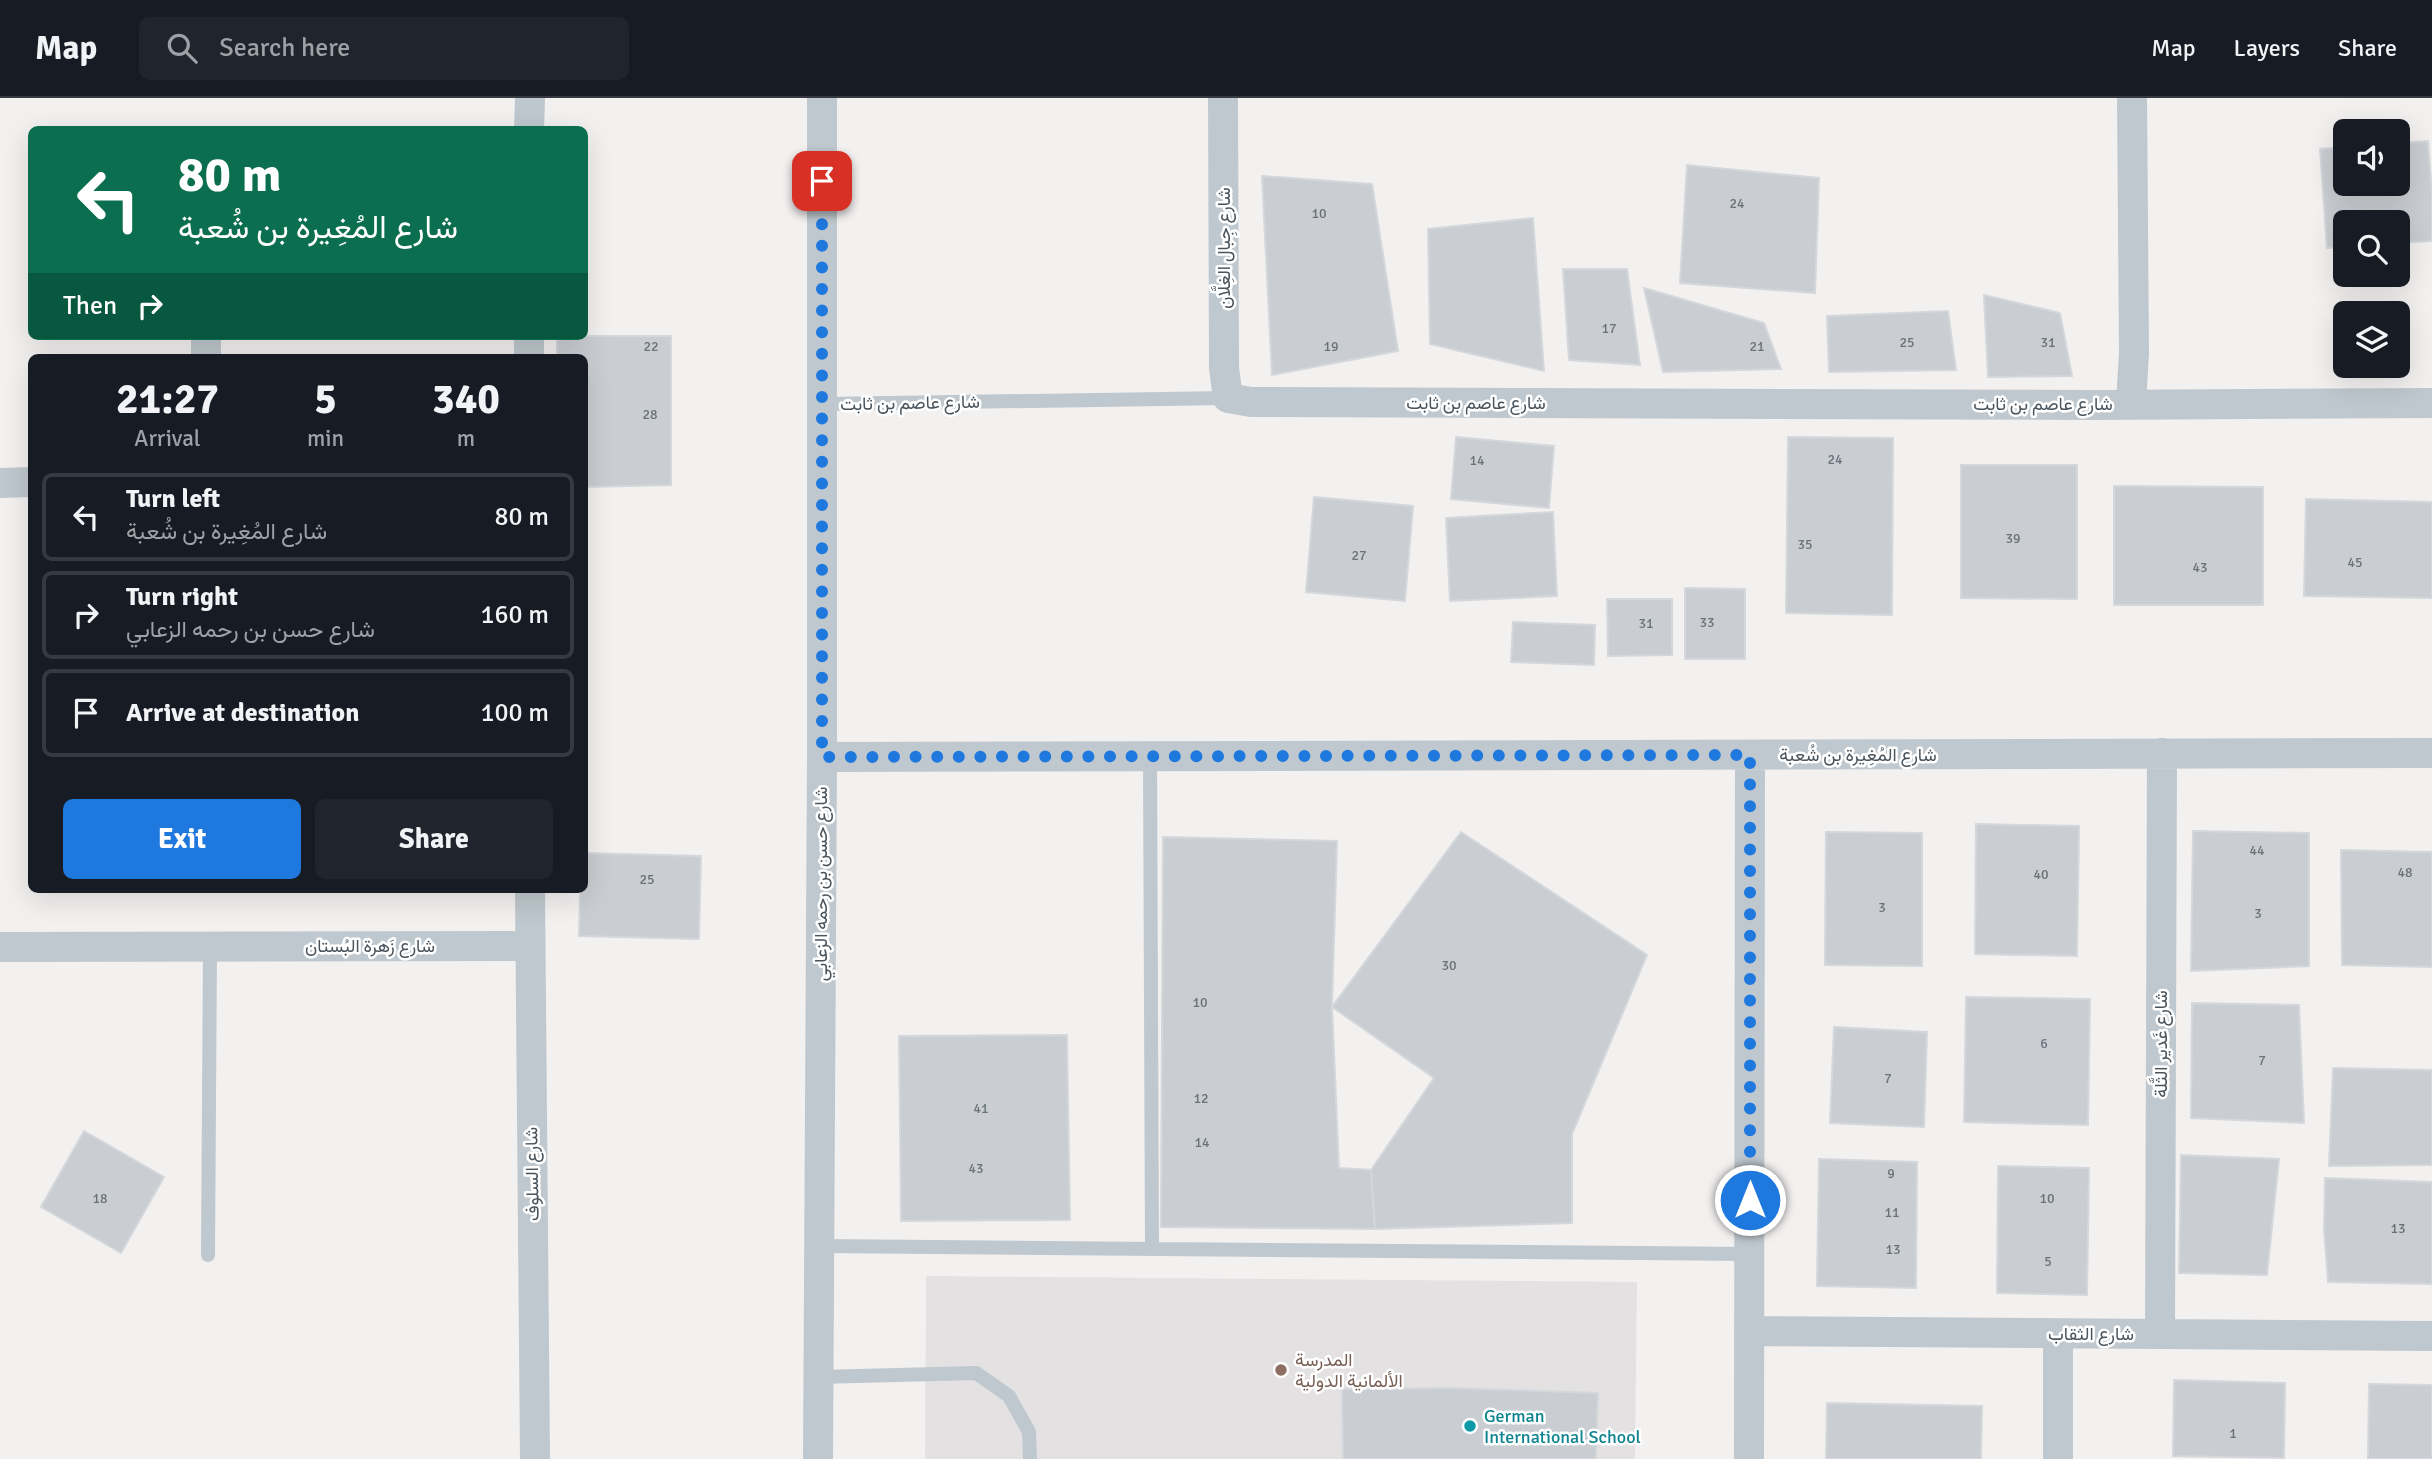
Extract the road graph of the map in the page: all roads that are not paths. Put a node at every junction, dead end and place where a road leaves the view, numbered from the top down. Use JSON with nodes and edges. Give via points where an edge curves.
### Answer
{"nodes":[{"id":1,"x":530,"y":98,"type":"edge"},
{"id":2,"x":822,"y":98,"type":"edge"},
{"id":3,"x":1223,"y":98,"type":"edge"},
{"id":4,"x":2132,"y":98,"type":"edge"},
{"id":5,"x":530,"y":126,"type":"edge"},
{"id":6,"x":1228,"y":398,"type":"junction"},
{"id":7,"x":2131,"y":403,"type":"junction"},
{"id":8,"x":2432,"y":403,"type":"edge"},
{"id":9,"x":822,"y":404,"type":"junction"},
{"id":10,"x":28,"y":482,"type":"edge"},
{"id":11,"x":0,"y":483,"type":"edge"},
{"id":12,"x":2432,"y":753,"type":"edge"},
{"id":13,"x":2162,"y":754,"type":"junction"},
{"id":14,"x":1750,"y":755,"type":"junction"},
{"id":15,"x":1150,"y":756,"type":"junction"},
{"id":16,"x":822,"y":757,"type":"junction"},
{"id":17,"x":530,"y":893,"type":"edge"},
{"id":18,"x":530,"y":946,"type":"junction"},
{"id":19,"x":0,"y":947,"type":"edge"},
{"id":20,"x":210,"y":947,"type":"junction"},
{"id":21,"x":819,"y":1245,"type":"junction"},
{"id":22,"x":1152,"y":1248,"type":"junction"},
{"id":23,"x":1750,"y":1254,"type":"junction"},
{"id":24,"x":208,"y":1255,"type":"dead end"},
{"id":25,"x":1749,"y":1331,"type":"junction"},
{"id":26,"x":2058,"y":1334,"type":"junction"},
{"id":27,"x":2160,"y":1334,"type":"junction"},
{"id":28,"x":2432,"y":1336,"type":"edge"},
{"id":29,"x":818,"y":1377,"type":"junction"},
{"id":30,"x":535,"y":1459,"type":"edge"},
{"id":31,"x":818,"y":1459,"type":"edge"},
{"id":32,"x":1030,"y":1459,"type":"edge"},
{"id":33,"x":1749,"y":1459,"type":"edge"},
{"id":34,"x":2058,"y":1459,"type":"edge"}],
"edges":[{"from":1,"to":5,"type":"street"},
{"from":2,"to":9,"type":"street","name":"شارع حسن بن رحمه الزعابي"},
{"from":3,"to":6,"type":"street","name":"شارع جِبال الغِلَّان"},
{"from":4,"to":7,"type":"street","name":"شارع عاصم بن ثابت"},
{"from":6,"to":7,"type":"street","name":"شارع عاصم بن ثابت","via":[[1251,402]]},
{"from":6,"to":9,"type":"lane","name":"شارع عاصم بن ثابت"},
{"from":7,"to":8,"type":"street","name":"شارع عاصم بن ثابت"},
{"from":9,"to":16,"type":"street","name":"شارع حسن بن رحمه الزعابي"},
{"from":10,"to":11,"type":"street"},
{"from":12,"to":13,"type":"street","name":"شارع المُغِيرة بن شُعبة"},
{"from":13,"to":14,"type":"street","name":"شارع المُغِيرة بن شُعبة"},
{"from":13,"to":27,"type":"street","name":"شارع غَدير الثَّلة"},
{"from":14,"to":15,"type":"street","name":"شارع المُغِيرة بن شُعبة"},
{"from":14,"to":23,"type":"street"},
{"from":15,"to":16,"type":"street","name":"شارع المُغِيرة بن شُعبة"},
{"from":15,"to":22,"type":"lane"},
{"from":16,"to":21,"type":"street","name":"شارع حسن بن رحمه الزعابي"},
{"from":17,"to":18,"type":"street","name":"شارع السلوف"},
{"from":18,"to":20,"type":"street","name":"شارع زَهرة البُستان"},
{"from":18,"to":30,"type":"street","name":"شارع السلوف"},
{"from":19,"to":20,"type":"street","name":"شارع زَهرة البُستان"},
{"from":20,"to":24,"type":"lane"},
{"from":21,"to":22,"type":"lane"},
{"from":21,"to":29,"type":"street","name":"شارع حسن بن رحمه الزعابي"},
{"from":22,"to":23,"type":"lane"},
{"from":23,"to":25,"type":"street"},
{"from":25,"to":26,"type":"street","name":"شارع الثقاب"},
{"from":25,"to":33,"type":"street"},
{"from":26,"to":27,"type":"street","name":"شارع الثقاب"},
{"from":26,"to":34,"type":"street"},
{"from":27,"to":28,"type":"street","name":"شارع الثقاب"},
{"from":29,"to":31,"type":"street","name":"شارع حسن بن رحمه الزعابي"},
{"from":29,"to":32,"type":"lane","via":[[976,1373],[1009,1396],[1029,1432]]}]}
